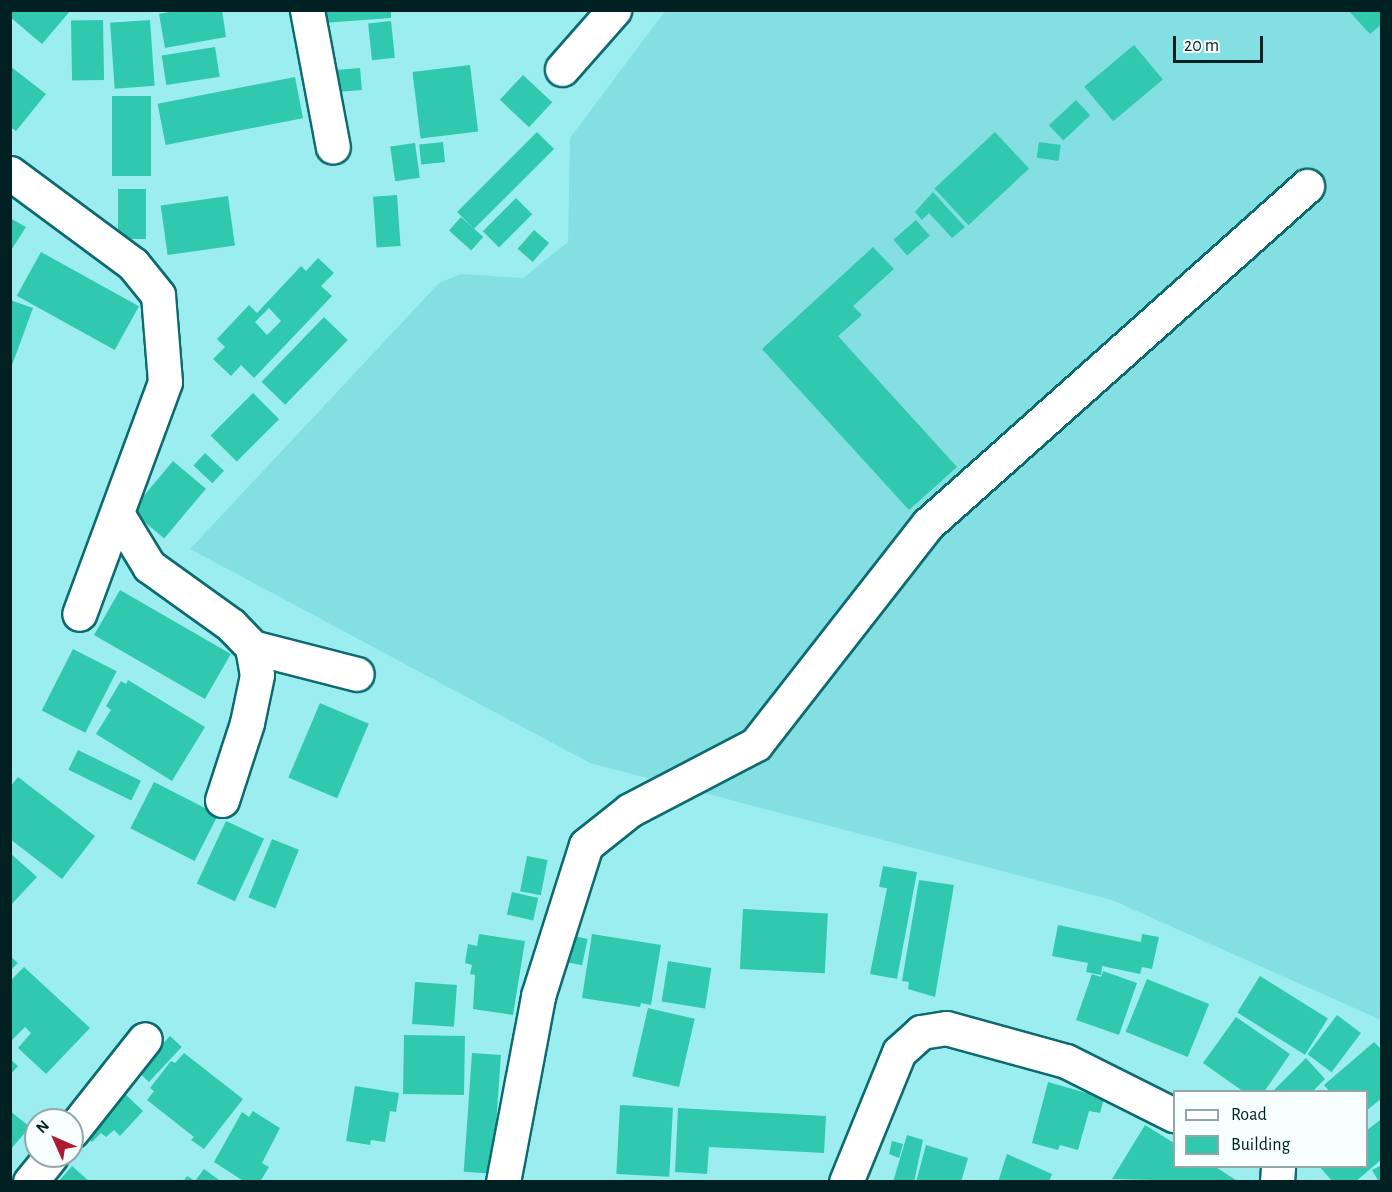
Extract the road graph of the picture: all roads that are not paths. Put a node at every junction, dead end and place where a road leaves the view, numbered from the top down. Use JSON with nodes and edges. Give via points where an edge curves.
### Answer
{"nodes":[{"id":1,"x":307,"y":10,"type":"edge"},
{"id":2,"x":614,"y":10,"type":"edge"},
{"id":3,"x":562,"y":69,"type":"dead end"},
{"id":4,"x":333,"y":147,"type":"dead end"},
{"id":5,"x":10,"y":173,"type":"edge"},
{"id":6,"x":1307,"y":186,"type":"dead end"},
{"id":7,"x":118,"y":515,"type":"junction"},
{"id":8,"x":79,"y":614,"type":"dead end"},
{"id":9,"x":252,"y":647,"type":"junction"},
{"id":10,"x":357,"y":674,"type":"dead end"},
{"id":11,"x":222,"y":800,"type":"dead end"},
{"id":12,"x":145,"y":1039,"type":"dead end"},
{"id":13,"x":1173,"y":1114,"type":"edge"},
{"id":14,"x":84,"y":1116,"type":"edge"},
{"id":15,"x":41,"y":1168,"type":"edge"},
{"id":16,"x":30,"y":1182,"type":"edge"},
{"id":17,"x":503,"y":1182,"type":"edge"},
{"id":18,"x":846,"y":1182,"type":"edge"}],
"edges":[{"from":1,"to":4,"type":"street"},
{"from":2,"to":3,"type":"street"},
{"from":5,"to":7,"type":"street","via":[[133,264],[158,295],[165,382]]},
{"from":6,"to":17,"type":"street","via":[[928,524],[756,744],[630,810],[586,845],[538,996]]},
{"from":7,"to":8,"type":"street"},
{"from":7,"to":9,"type":"street","via":[[149,566],[231,626]]},
{"from":9,"to":10,"type":"street"},
{"from":9,"to":11,"type":"street","via":[[257,675]]},
{"from":12,"to":14,"type":"street"},
{"from":13,"to":18,"type":"street","via":[[1066,1061],[946,1028],[921,1032],[899,1052]]},
{"from":15,"to":16,"type":"street"}]}
